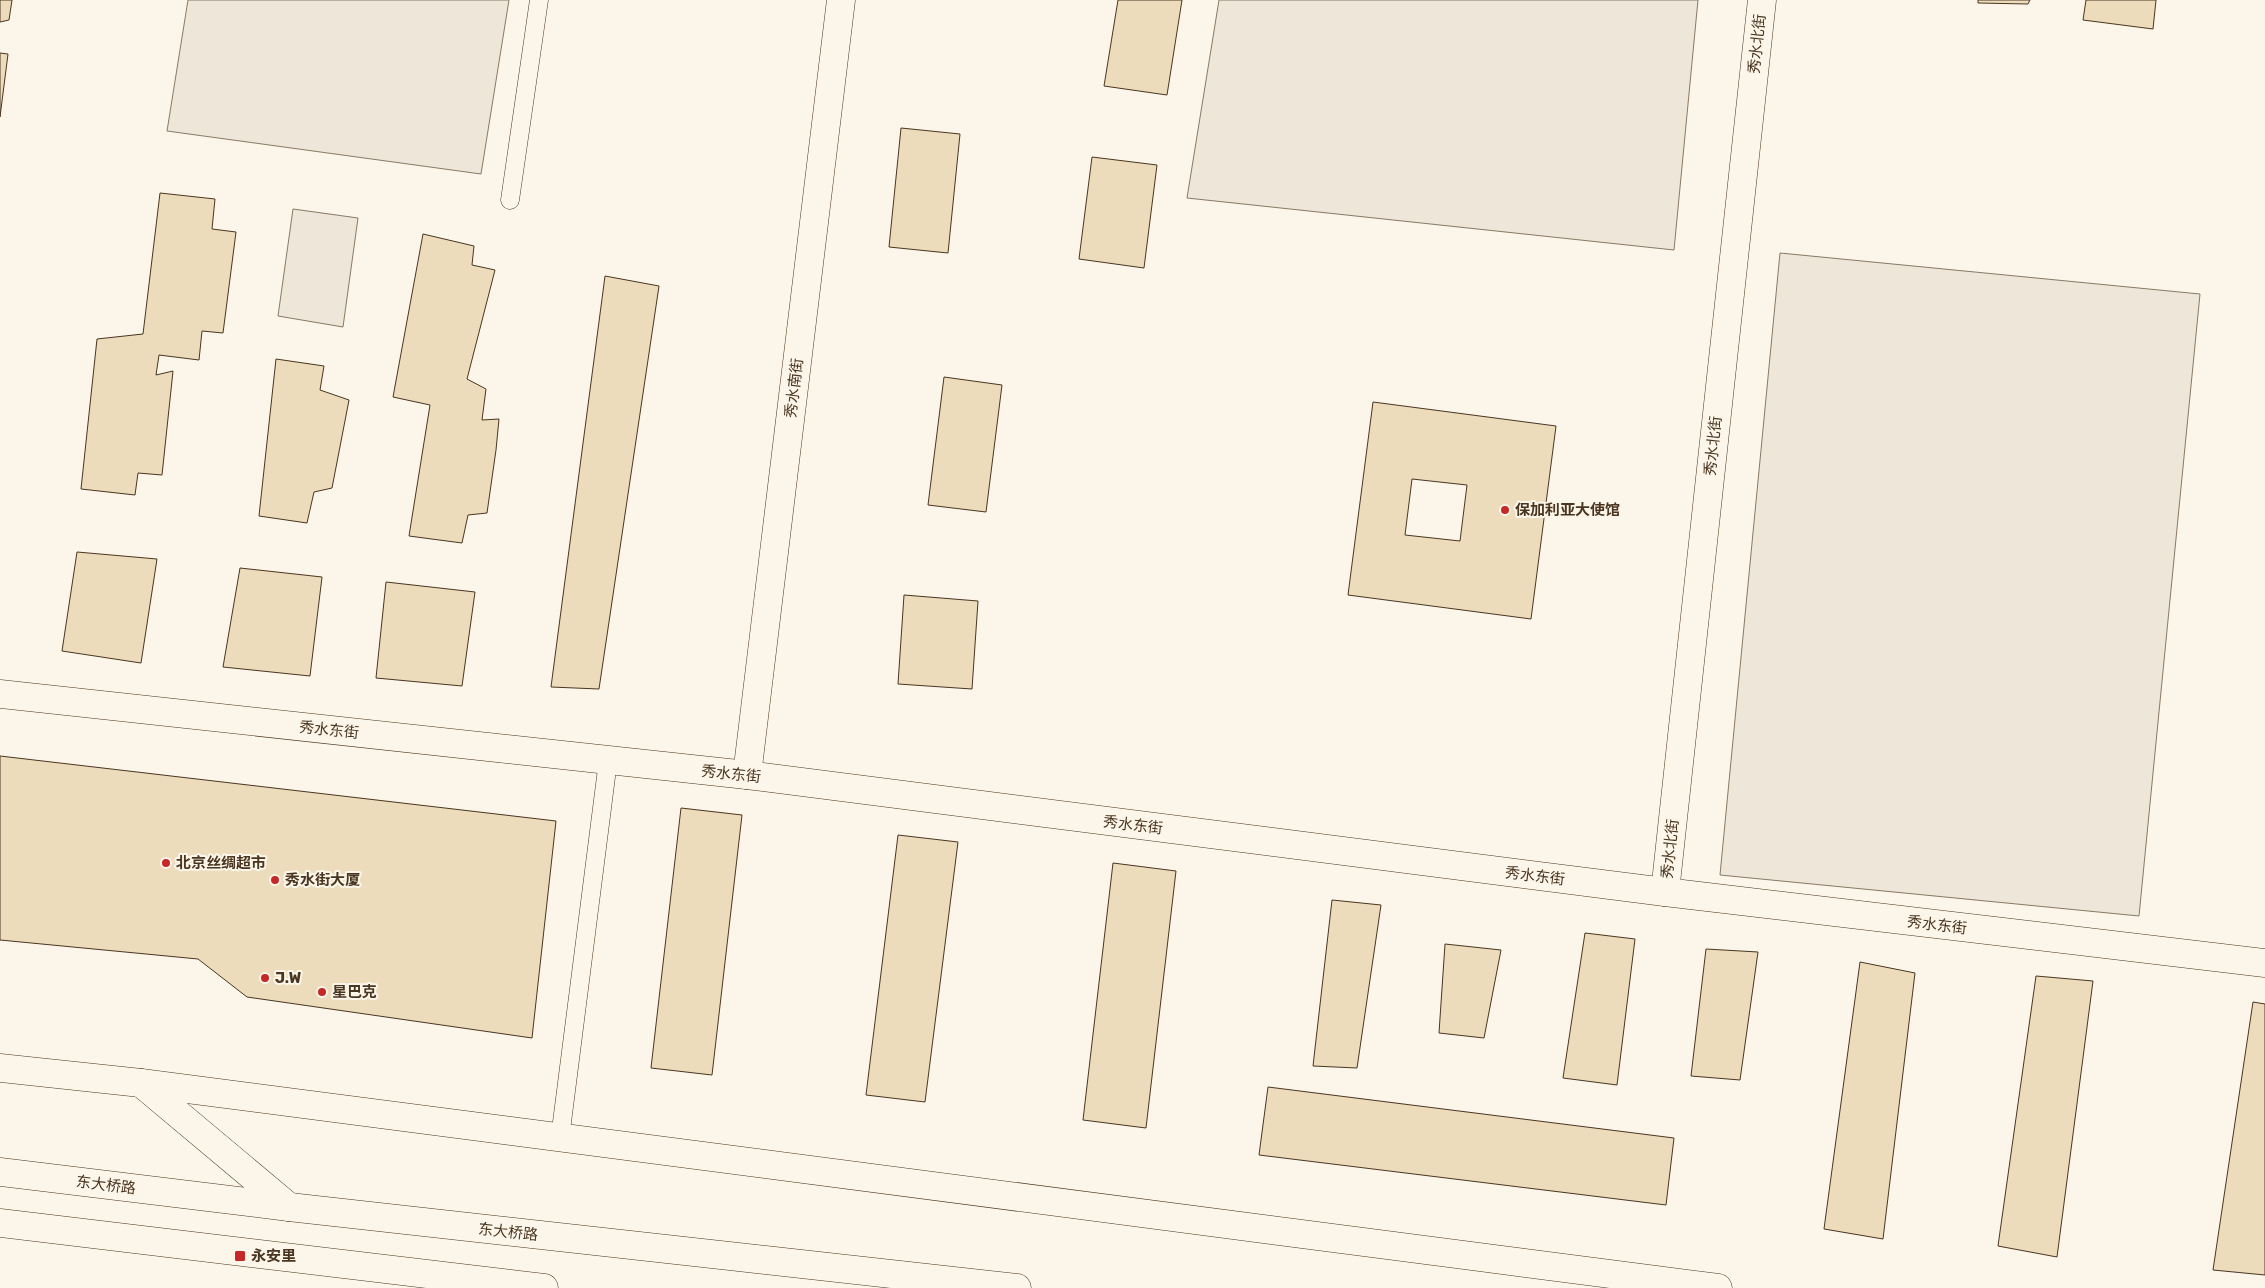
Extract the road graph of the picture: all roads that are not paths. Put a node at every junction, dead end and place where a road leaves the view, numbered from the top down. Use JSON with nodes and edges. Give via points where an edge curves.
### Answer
{"nodes":[{"id":1,"x":539,"y":0,"type":"edge"},
{"id":2,"x":841,"y":0,"type":"edge"},
{"id":3,"x":1762,"y":0,"type":"edge"},
{"id":4,"x":510,"y":200,"type":"dead end"},
{"id":5,"x":0,"y":694,"type":"edge"},
{"id":6,"x":608,"y":761,"type":"junction"},
{"id":7,"x":747,"y":775,"type":"junction"},
{"id":8,"x":1665,"y":892,"type":"junction"},
{"id":9,"x":2265,"y":963,"type":"edge"},
{"id":10,"x":0,"y":1068,"type":"edge"},
{"id":11,"x":140,"y":1083,"type":"junction"},
{"id":12,"x":560,"y":1138,"type":"junction"},
{"id":13,"x":0,"y":1172,"type":"edge"},
{"id":14,"x":289,"y":1207,"type":"junction"},
{"id":15,"x":0,"y":1223,"type":"edge"},
{"id":16,"x":544,"y":1288,"type":"edge"},
{"id":17,"x":1017,"y":1288,"type":"edge"},
{"id":18,"x":1718,"y":1288,"type":"edge"}],
"edges":[{"from":1,"to":4,"type":"lane"},
{"from":2,"to":7,"type":"street","name":"秀水南街"},
{"from":3,"to":8,"type":"street","name":"秀水北街"},
{"from":5,"to":6,"type":"street","name":"秀水东街"},
{"from":6,"to":7,"type":"street","name":"秀水东街"},
{"from":6,"to":12,"type":"lane"},
{"from":7,"to":8,"type":"street","name":"秀水东街"},
{"from":8,"to":9,"type":"street","name":"秀水东街"},
{"from":10,"to":11,"type":"street"},
{"from":11,"to":12,"type":"street"},
{"from":11,"to":14,"type":"street"},
{"from":12,"to":18,"type":"street"},
{"from":13,"to":14,"type":"street","name":"东大桥路"},
{"from":14,"to":17,"type":"street","name":"东大桥路"},
{"from":15,"to":16,"type":"street"}]}
